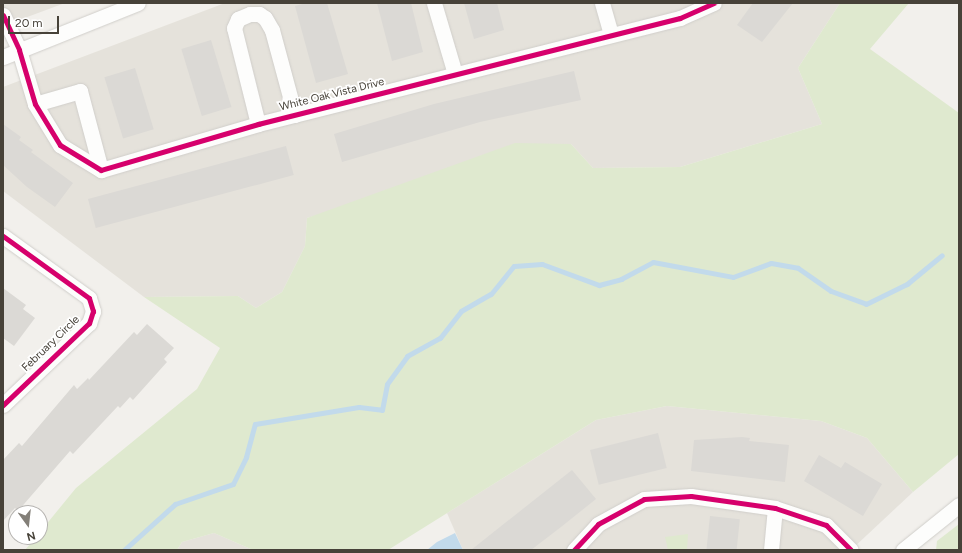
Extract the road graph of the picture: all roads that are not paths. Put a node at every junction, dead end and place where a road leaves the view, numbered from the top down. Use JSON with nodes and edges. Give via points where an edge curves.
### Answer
{"nodes":[{"id":1,"x":138,"y":3,"type":"edge"},
{"id":2,"x":434,"y":3,"type":"edge"},
{"id":3,"x":602,"y":3,"type":"edge"},
{"id":4,"x":714,"y":3,"type":"edge"},
{"id":5,"x":3,"y":14,"type":"edge"},
{"id":6,"x":611,"y":35,"type":"junction"},
{"id":7,"x":19,"y":50,"type":"junction"},
{"id":8,"x":3,"y":57,"type":"edge"},
{"id":9,"x":455,"y":74,"type":"junction"},
{"id":10,"x":35,"y":104,"type":"junction"},
{"id":11,"x":294,"y":115,"type":"junction"},
{"id":12,"x":258,"y":124,"type":"junction"},
{"id":13,"x":101,"y":170,"type":"junction"},
{"id":14,"x":3,"y":236,"type":"edge"},
{"id":15,"x":3,"y":405,"type":"edge"},
{"id":16,"x":959,"y":505,"type":"edge"},
{"id":17,"x":775,"y":508,"type":"junction"},
{"id":18,"x":574,"y":550,"type":"edge"},
{"id":19,"x":771,"y":550,"type":"edge"},
{"id":20,"x":851,"y":550,"type":"edge"},
{"id":21,"x":903,"y":550,"type":"edge"}],
"edges":[{"from":1,"to":7,"type":"street"},
{"from":2,"to":9,"type":"street"},
{"from":3,"to":6,"type":"street"},
{"from":4,"to":6,"type":"street","name":"White Oak Vista Drive","via":[[680,18]]},
{"from":5,"to":7,"type":"street"},
{"from":6,"to":9,"type":"street","name":"White Oak Vista Drive"},
{"from":7,"to":8,"type":"street"},
{"from":7,"to":10,"type":"street"},
{"from":9,"to":11,"type":"street","name":"White Oak Vista Drive"},
{"from":10,"to":13,"type":"street","via":[[60,145]]},
{"from":10,"to":13,"type":"street","via":[[80,91]]},
{"from":11,"to":12,"type":"street","name":"White Oak Vista Drive"},
{"from":11,"to":12,"type":"street","via":[[272,30],[265,18],[259,14],[250,14],[238,19],[234,28]]},
{"from":12,"to":13,"type":"street","name":"White Oak Vista Drive"},
{"from":14,"to":15,"type":"street","name":"February Circle","via":[[89,298],[92,311],[89,323]]},
{"from":16,"to":21,"type":"street"},
{"from":17,"to":18,"type":"street","via":[[692,496],[644,499],[598,524]]},
{"from":17,"to":19,"type":"street"},
{"from":17,"to":20,"type":"street","via":[[826,525]]}]}
